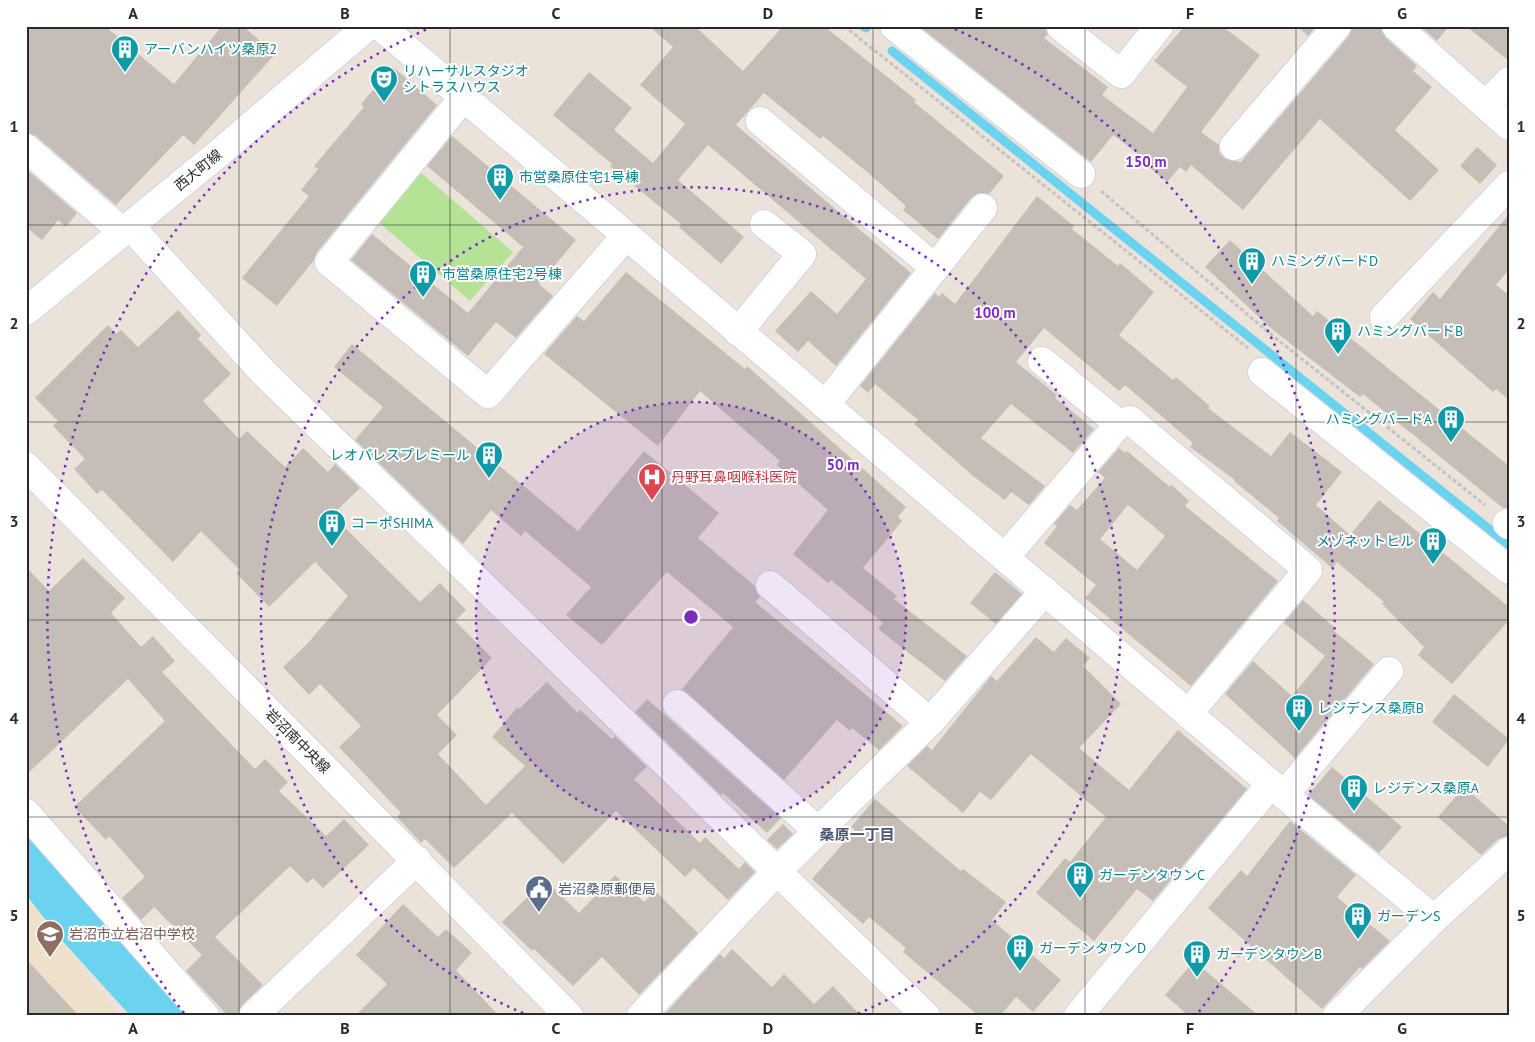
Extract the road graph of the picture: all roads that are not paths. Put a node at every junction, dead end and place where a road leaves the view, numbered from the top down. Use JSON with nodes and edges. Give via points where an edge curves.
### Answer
{"nodes":[{"id":1,"x":368,"y":26,"type":"edge"},
{"id":2,"x":380,"y":26,"type":"edge"},
{"id":3,"x":894,"y":26,"type":"edge"},
{"id":4,"x":1159,"y":26,"type":"edge"},
{"id":5,"x":1336,"y":26,"type":"edge"},
{"id":6,"x":1396,"y":26,"type":"edge"},
{"id":7,"x":1061,"y":27,"type":"edge"},
{"id":8,"x":1509,"y":81,"type":"edge"},
{"id":9,"x":463,"y":98,"type":"junction"},
{"id":10,"x":1486,"y":105,"type":"junction"},
{"id":11,"x":760,"y":121,"type":"dead end"},
{"id":12,"x":1509,"y":126,"type":"edge"},
{"id":13,"x":1234,"y":146,"type":"dead end"},
{"id":14,"x":26,"y":148,"type":"edge"},
{"id":15,"x":1081,"y":174,"type":"road end"},
{"id":16,"x":1509,"y":185,"type":"edge"},
{"id":17,"x":983,"y":208,"type":"dead end"},
{"id":18,"x":764,"y":224,"type":"dead end"},
{"id":19,"x":127,"y":229,"type":"junction"},
{"id":20,"x":625,"y":237,"type":"junction"},
{"id":21,"x":935,"y":268,"type":"junction"},
{"id":22,"x":26,"y":311,"type":"edge"},
{"id":23,"x":1384,"y":317,"type":"dead end"},
{"id":24,"x":738,"y":332,"type":"junction"},
{"id":25,"x":1042,"y":361,"type":"dead end"},
{"id":26,"x":1262,"y":372,"type":"road end"},
{"id":27,"x":825,"y":405,"type":"junction"},
{"id":28,"x":1119,"y":424,"type":"junction"},
{"id":29,"x":26,"y":466,"type":"edge"},
{"id":30,"x":1005,"y":557,"type":"junction"},
{"id":31,"x":1509,"y":570,"type":"edge"},
{"id":32,"x":770,"y":585,"type":"dead end"},
{"id":33,"x":1045,"y":591,"type":"junction"},
{"id":34,"x":1388,"y":671,"type":"dead end"},
{"id":35,"x":677,"y":704,"type":"dead end"},
{"id":36,"x":1188,"y":714,"type":"junction"},
{"id":37,"x":930,"y":722,"type":"junction"},
{"id":38,"x":1277,"y":790,"type":"junction"},
{"id":39,"x":26,"y":813,"type":"edge"},
{"id":40,"x":818,"y":831,"type":"junction"},
{"id":41,"x":1509,"y":851,"type":"edge"},
{"id":42,"x":416,"y":860,"type":"junction"},
{"id":43,"x":777,"y":871,"type":"junction"},
{"id":44,"x":1434,"y":919,"type":"junction"},
{"id":45,"x":206,"y":1016,"type":"edge"},
{"id":46,"x":253,"y":1016,"type":"edge"},
{"id":47,"x":569,"y":1016,"type":"edge"},
{"id":48,"x":641,"y":1016,"type":"edge"},
{"id":49,"x":926,"y":1016,"type":"edge"},
{"id":50,"x":1078,"y":1016,"type":"edge"},
{"id":51,"x":1337,"y":1016,"type":"edge"}],
"edges":[{"from":1,"to":19,"type":"street","name":"西大町線"},
{"from":2,"to":9,"type":"street"},
{"from":3,"to":15,"type":"street"},
{"from":4,"to":7,"type":"street","via":[[1121,74]]},
{"from":5,"to":13,"type":"street"},
{"from":6,"to":10,"type":"street"},
{"from":8,"to":10,"type":"street"},
{"from":9,"to":20,"type":"street"},
{"from":9,"to":20,"type":"street","via":[[329,262],[488,394]]},
{"from":10,"to":12,"type":"street"},
{"from":11,"to":21,"type":"street"},
{"from":14,"to":19,"type":"street"},
{"from":16,"to":23,"type":"street"},
{"from":17,"to":21,"type":"street"},
{"from":18,"to":24,"type":"street","via":[[802,254]]},
{"from":19,"to":22,"type":"street","name":"西大町線"},
{"from":19,"to":43,"type":"street","via":[[264,373]]},
{"from":20,"to":24,"type":"street"},
{"from":21,"to":27,"type":"street"},
{"from":24,"to":27,"type":"street"},
{"from":25,"to":28,"type":"street"},
{"from":26,"to":31,"type":"street"},
{"from":27,"to":30,"type":"street"},
{"from":28,"to":30,"type":"street"},
{"from":28,"to":36,"type":"street","via":[[1130,420],[1308,570]]},
{"from":29,"to":42,"type":"street","name":"岩沼南中央線"},
{"from":30,"to":33,"type":"street"},
{"from":32,"to":37,"type":"street"},
{"from":33,"to":36,"type":"street"},
{"from":33,"to":37,"type":"street"},
{"from":34,"to":38,"type":"street"},
{"from":35,"to":40,"type":"street"},
{"from":36,"to":38,"type":"street"},
{"from":37,"to":40,"type":"street"},
{"from":38,"to":44,"type":"street"},
{"from":38,"to":50,"type":"street"},
{"from":39,"to":45,"type":"street"},
{"from":40,"to":43,"type":"street"},
{"from":41,"to":44,"type":"street"},
{"from":42,"to":46,"type":"street"},
{"from":42,"to":47,"type":"street","name":"岩沼南中央線"},
{"from":43,"to":48,"type":"street"},
{"from":43,"to":49,"type":"street"},
{"from":44,"to":51,"type":"street"}]}
